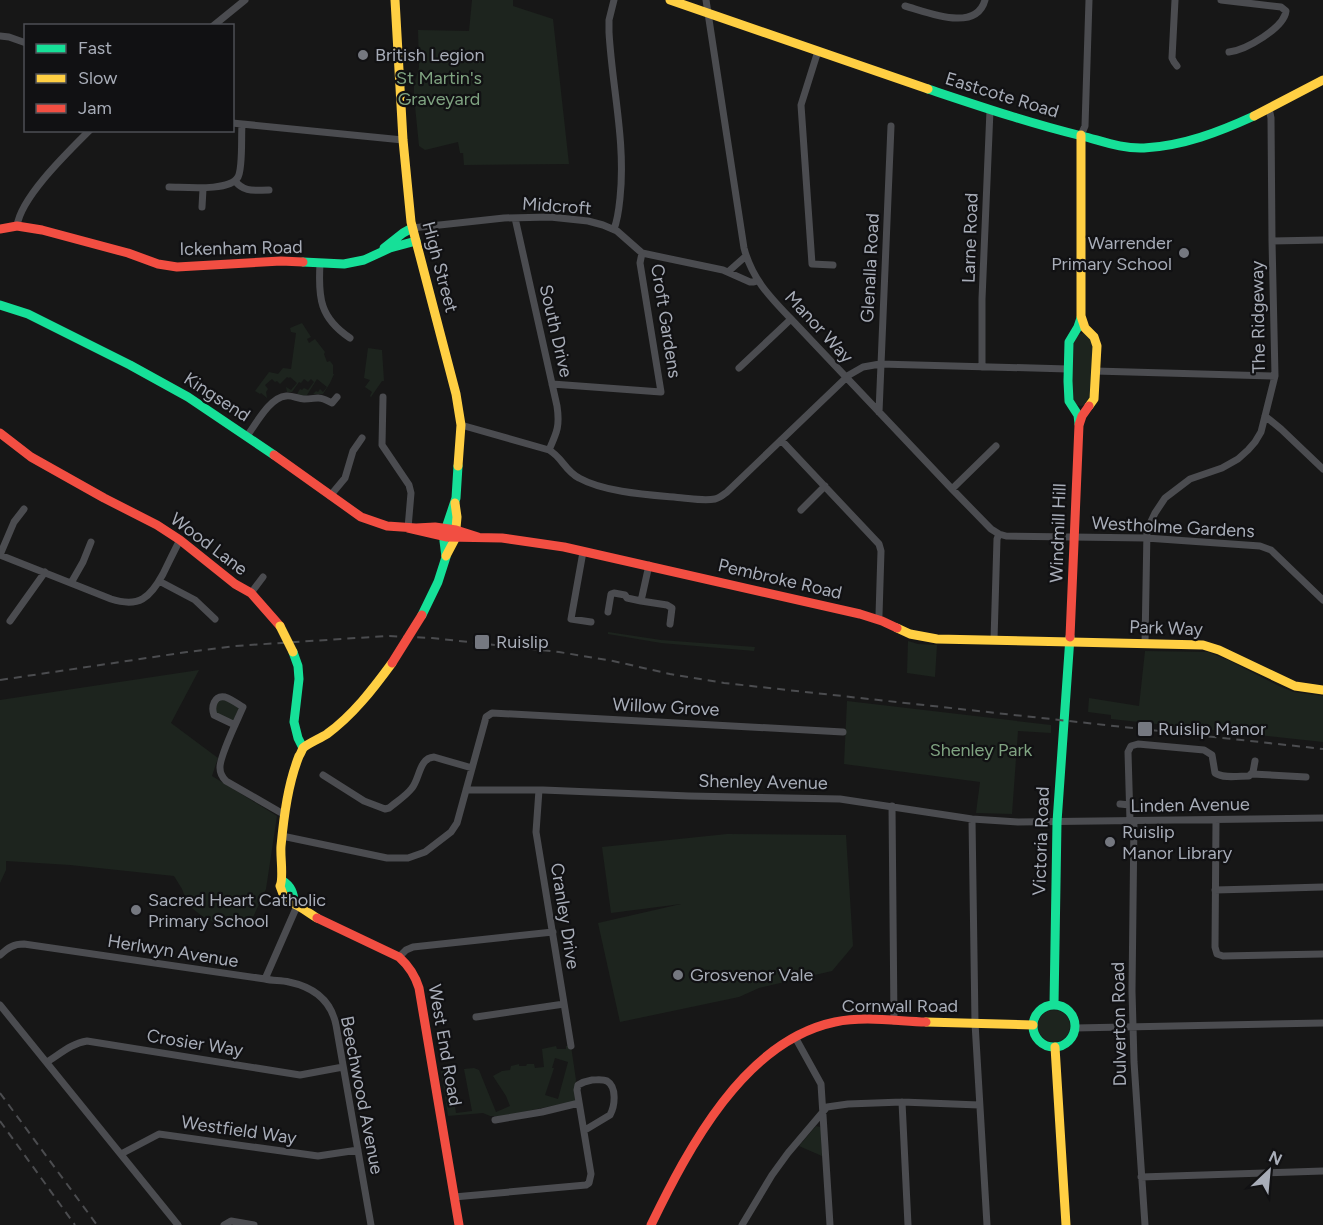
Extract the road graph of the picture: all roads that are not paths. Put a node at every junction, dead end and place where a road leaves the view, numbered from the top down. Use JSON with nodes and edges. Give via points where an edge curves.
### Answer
{"nodes":[{"id":1,"x":245,"y":0,"type":"edge"},
{"id":2,"x":395,"y":0,"type":"edge"},
{"id":3,"x":614,"y":0,"type":"edge"},
{"id":4,"x":670,"y":0,"type":"edge"},
{"id":5,"x":706,"y":0,"type":"edge"},
{"id":6,"x":985,"y":0,"type":"edge"},
{"id":7,"x":1089,"y":0,"type":"edge"},
{"id":8,"x":1175,"y":0,"type":"edge"},
{"id":9,"x":1221,"y":0,"type":"edge"},
{"id":10,"x":1235,"y":0,"type":"edge"},
{"id":11,"x":905,"y":6,"type":"dead end"},
{"id":12,"x":708,"y":14,"type":"junction"},
{"id":13,"x":215,"y":24,"type":"edge"},
{"id":14,"x":0,"y":36,"type":"edge"},
{"id":15,"x":24,"y":43,"type":"edge"},
{"id":16,"x":818,"y":51,"type":"junction"},
{"id":17,"x":1229,"y":52,"type":"dead end"},
{"id":18,"x":1177,"y":66,"type":"dead end"},
{"id":19,"x":1323,"y":80,"type":"edge"},
{"id":20,"x":1269,"y":108,"type":"junction"},
{"id":21,"x":990,"y":110,"type":"junction"},
{"id":22,"x":234,"y":123,"type":"edge"},
{"id":23,"x":242,"y":125,"type":"junction"},
{"id":24,"x":891,"y":126,"type":"dead end"},
{"id":25,"x":88,"y":132,"type":"edge"},
{"id":26,"x":1081,"y":135,"type":"junction"},
{"id":27,"x":403,"y":140,"type":"junction"},
{"id":28,"x":235,"y":181,"type":"junction"},
{"id":29,"x":169,"y":187,"type":"dead end"},
{"id":30,"x":203,"y":189,"type":"junction"},
{"id":31,"x":269,"y":190,"type":"dead end"},
{"id":32,"x":202,"y":207,"type":"dead end"},
{"id":33,"x":515,"y":218,"type":"junction"},
{"id":34,"x":17,"y":226,"type":"junction"},
{"id":35,"x":412,"y":228,"type":"junction"},
{"id":36,"x":0,"y":229,"type":"edge"},
{"id":37,"x":614,"y":229,"type":"junction"},
{"id":38,"x":1323,"y":240,"type":"edge"},
{"id":39,"x":416,"y":241,"type":"junction"},
{"id":40,"x":1272,"y":241,"type":"junction"},
{"id":41,"x":378,"y":253,"type":"junction"},
{"id":42,"x":642,"y":253,"type":"junction"},
{"id":43,"x":746,"y":256,"type":"junction"},
{"id":44,"x":320,"y":264,"type":"junction"},
{"id":45,"x":833,"y":265,"type":"dead end"},
{"id":46,"x":729,"y":271,"type":"junction"},
{"id":47,"x":757,"y":281,"type":"junction"},
{"id":48,"x":0,"y":305,"type":"edge"},
{"id":49,"x":1081,"y":316,"type":"junction"},
{"id":50,"x":791,"y":319,"type":"junction"},
{"id":51,"x":350,"y":338,"type":"dead end"},
{"id":52,"x":880,"y":364,"type":"junction"},
{"id":53,"x":982,"y":367,"type":"junction"},
{"id":54,"x":739,"y":368,"type":"dead end"},
{"id":55,"x":1068,"y":369,"type":"junction"},
{"id":56,"x":1095,"y":371,"type":"junction"},
{"id":57,"x":1275,"y":376,"type":"junction"},
{"id":58,"x":846,"y":378,"type":"junction"},
{"id":59,"x":552,"y":384,"type":"junction"},
{"id":60,"x":337,"y":397,"type":"dead end"},
{"id":61,"x":383,"y":398,"type":"dead end"},
{"id":62,"x":879,"y":412,"type":"junction"},
{"id":63,"x":1265,"y":416,"type":"junction"},
{"id":64,"x":461,"y":425,"type":"junction"},
{"id":65,"x":1079,"y":425,"type":"junction"},
{"id":66,"x":0,"y":433,"type":"edge"},
{"id":67,"x":247,"y":436,"type":"junction"},
{"id":68,"x":362,"y":438,"type":"dead end"},
{"id":69,"x":781,"y":440,"type":"junction"},
{"id":70,"x":996,"y":446,"type":"dead end"},
{"id":71,"x":549,"y":450,"type":"junction"},
{"id":72,"x":1323,"y":469,"type":"edge"},
{"id":73,"x":825,"y":486,"type":"junction"},
{"id":74,"x":952,"y":489,"type":"junction"},
{"id":75,"x":330,"y":496,"type":"junction"},
{"id":76,"x":25,"y":508,"type":"dead end"},
{"id":77,"x":801,"y":510,"type":"dead end"},
{"id":78,"x":408,"y":528,"type":"junction"},
{"id":79,"x":452,"y":533,"type":"junction"},
{"id":80,"x":999,"y":534,"type":"junction"},
{"id":81,"x":1073,"y":537,"type":"junction"},
{"id":82,"x":1146,"y":538,"type":"junction"},
{"id":83,"x":180,"y":540,"type":"junction"},
{"id":84,"x":91,"y":541,"type":"dead end"},
{"id":85,"x":583,"y":552,"type":"junction"},
{"id":86,"x":0,"y":555,"type":"edge"},
{"id":87,"x":649,"y":566,"type":"junction"},
{"id":88,"x":45,"y":572,"type":"junction"},
{"id":89,"x":263,"y":577,"type":"dead end"},
{"id":90,"x":159,"y":581,"type":"junction"},
{"id":91,"x":71,"y":583,"type":"junction"},
{"id":92,"x":251,"y":593,"type":"junction"},
{"id":93,"x":1323,"y":600,"type":"edge"},
{"id":94,"x":641,"y":601,"type":"junction"},
{"id":95,"x":608,"y":612,"type":"dead end"},
{"id":96,"x":215,"y":619,"type":"dead end"},
{"id":97,"x":878,"y":619,"type":"junction"},
{"id":98,"x":10,"y":621,"type":"dead end"},
{"id":99,"x":591,"y":622,"type":"dead end"},
{"id":100,"x":669,"y":624,"type":"dead end"},
{"id":101,"x":994,"y":640,"type":"junction"},
{"id":102,"x":1070,"y":642,"type":"junction"},
{"id":103,"x":1145,"y":643,"type":"junction"},
{"id":104,"x":1323,"y":690,"type":"edge"},
{"id":105,"x":235,"y":726,"type":"junction"},
{"id":106,"x":843,"y":732,"type":"dead end"},
{"id":107,"x":303,"y":748,"type":"junction"},
{"id":108,"x":1255,"y":761,"type":"dead end"},
{"id":109,"x":1120,"y":763,"type":"dead end"},
{"id":110,"x":1129,"y":763,"type":"junction"},
{"id":111,"x":472,"y":768,"type":"junction"},
{"id":112,"x":1252,"y":774,"type":"junction"},
{"id":113,"x":323,"y":775,"type":"dead end"},
{"id":114,"x":1306,"y":777,"type":"dead end"},
{"id":115,"x":466,"y":790,"type":"junction"},
{"id":116,"x":538,"y":790,"type":"junction"},
{"id":117,"x":1120,"y":804,"type":"dead end"},
{"id":118,"x":1130,"y":805,"type":"junction"},
{"id":119,"x":892,"y":806,"type":"junction"},
{"id":120,"x":285,"y":815,"type":"junction"},
{"id":121,"x":1323,"y":818,"type":"edge"},
{"id":122,"x":972,"y":819,"type":"junction"},
{"id":123,"x":1216,"y":820,"type":"junction"},
{"id":124,"x":1132,"y":821,"type":"junction"},
{"id":125,"x":1057,"y":822,"type":"junction"},
{"id":126,"x":282,"y":836,"type":"junction"},
{"id":127,"x":1323,"y":887,"type":"edge"},
{"id":128,"x":1215,"y":890,"type":"junction"},
{"id":129,"x":296,"y":904,"type":"junction"},
{"id":130,"x":553,"y":932,"type":"junction"},
{"id":131,"x":1323,"y":954,"type":"edge"},
{"id":132,"x":0,"y":955,"type":"edge"},
{"id":133,"x":399,"y":957,"type":"junction"},
{"id":134,"x":265,"y":979,"type":"junction"},
{"id":135,"x":564,"y":1004,"type":"junction"},
{"id":136,"x":0,"y":1005,"type":"edge"},
{"id":137,"x":1054,"y":1005,"type":"junction"},
{"id":138,"x":476,"y":1017,"type":"dead end"},
{"id":139,"x":894,"y":1021,"type":"junction"},
{"id":140,"x":975,"y":1023,"type":"junction"},
{"id":141,"x":1323,"y":1023,"type":"edge"},
{"id":142,"x":1033,"y":1024,"type":"junction"},
{"id":143,"x":1133,"y":1027,"type":"junction"},
{"id":144,"x":1075,"y":1028,"type":"junction"},
{"id":145,"x":795,"y":1037,"type":"junction"},
{"id":146,"x":571,"y":1046,"type":"dead end"},
{"id":147,"x":1056,"y":1047,"type":"junction"},
{"id":148,"x":47,"y":1062,"type":"junction"},
{"id":149,"x":343,"y":1067,"type":"junction"},
{"id":150,"x":902,"y":1102,"type":"junction"},
{"id":151,"x":579,"y":1103,"type":"junction"},
{"id":152,"x":979,"y":1105,"type":"junction"},
{"id":153,"x":822,"y":1114,"type":"junction"},
{"id":154,"x":495,"y":1120,"type":"dead end"},
{"id":155,"x":585,"y":1130,"type":"junction"},
{"id":156,"x":358,"y":1150,"type":"junction"},
{"id":157,"x":121,"y":1154,"type":"junction"},
{"id":158,"x":1323,"y":1171,"type":"edge"},
{"id":159,"x":1141,"y":1177,"type":"junction"},
{"id":160,"x":454,"y":1197,"type":"junction"},
{"id":161,"x":178,"y":1225,"type":"edge"},
{"id":162,"x":224,"y":1225,"type":"edge"},
{"id":163,"x":254,"y":1225,"type":"edge"},
{"id":164,"x":370,"y":1225,"type":"edge"},
{"id":165,"x":459,"y":1225,"type":"edge"},
{"id":166,"x":651,"y":1225,"type":"edge"},
{"id":167,"x":742,"y":1225,"type":"edge"},
{"id":168,"x":830,"y":1225,"type":"edge"},
{"id":169,"x":909,"y":1225,"type":"edge"},
{"id":170,"x":987,"y":1225,"type":"edge"},
{"id":171,"x":1066,"y":1225,"type":"edge"},
{"id":172,"x":1145,"y":1225,"type":"edge"}],
"edges":[{"from":1,"to":13,"type":"street"},
{"from":2,"to":27,"type":"street","name":"High Street"},
{"from":3,"to":37,"type":"street","via":[[609,32],[622,167]]},
{"from":4,"to":12,"type":"street","name":"Eastcote Road"},
{"from":5,"to":12,"type":"street","name":"Manor Way"},
{"from":6,"to":11,"type":"street","via":[[972,17],[957,19]]},
{"from":7,"to":26,"type":"street","via":[[1085,126]]},
{"from":8,"to":18,"type":"street","via":[[1172,58]]},
{"from":9,"to":10,"type":"street"},
{"from":10,"to":17,"type":"street","via":[[1281,7],[1287,13],[1276,28]]},
{"from":12,"to":16,"type":"street","name":"Eastcote Road"},
{"from":12,"to":43,"type":"street","name":"Manor Way"},
{"from":14,"to":15,"type":"street"},
{"from":16,"to":21,"type":"street","name":"Eastcote Road"},
{"from":16,"to":45,"type":"street","via":[[801,105],[804,157],[812,264]]},
{"from":19,"to":20,"type":"street","name":"Eastcote Road"},
{"from":20,"to":26,"type":"street","name":"Eastcote Road","via":[[1206,136],[1165,146],[1122,146]]},
{"from":20,"to":40,"type":"street","name":"The Ridgeway"},
{"from":21,"to":26,"type":"street","name":"Eastcote Road"},
{"from":21,"to":53,"type":"street","name":"Larne Road"},
{"from":22,"to":23,"type":"street"},
{"from":23,"to":27,"type":"street"},
{"from":23,"to":28,"type":"street","via":[[240,171]]},
{"from":24,"to":52,"type":"street","name":"Glenalla Road"},
{"from":25,"to":34,"type":"street","via":[[25,204]]},
{"from":26,"to":49,"type":"street","name":"Windmill Hill"},
{"from":27,"to":35,"type":"street","name":"High Street"},
{"from":28,"to":30,"type":"street"},
{"from":28,"to":31,"type":"street","via":[[247,190]]},
{"from":29,"to":30,"type":"street"},
{"from":30,"to":32,"type":"street"},
{"from":33,"to":35,"type":"street","name":"Midcroft"},
{"from":33,"to":37,"type":"street","name":"Midcroft","via":[[572,219]]},
{"from":33,"to":59,"type":"street","name":"South Drive"},
{"from":34,"to":36,"type":"street","name":"Ickenham Road"},
{"from":34,"to":44,"type":"street","name":"Ickenham Road","via":[[61,234],[177,267],[281,261]]},
{"from":35,"to":39,"type":"street","name":"High Street"},
{"from":35,"to":41,"type":"street","name":"Ickenham Road"},
{"from":37,"to":42,"type":"street","name":"Midcroft"},
{"from":38,"to":40,"type":"street"},
{"from":39,"to":41,"type":"street","name":"Ickenham Road"},
{"from":39,"to":64,"type":"street","name":"High Street"},
{"from":40,"to":57,"type":"street","name":"The Ridgeway"},
{"from":41,"to":44,"type":"street","name":"Ickenham Road","via":[[355,263]]},
{"from":42,"to":46,"type":"street","name":"Midcroft"},
{"from":42,"to":59,"type":"street","name":"Croft Gardens","via":[[640,263],[661,392]]},
{"from":43,"to":46,"type":"street"},
{"from":43,"to":47,"type":"street","name":"Manor Way"},
{"from":44,"to":51,"type":"street","via":[[323,307]]},
{"from":46,"to":47,"type":"street","name":"Midcroft","via":[[750,282]]},
{"from":47,"to":50,"type":"street","name":"Manor Way"},
{"from":48,"to":67,"type":"street","name":"Kingsend","via":[[39,319],[130,364]]},
{"from":49,"to":55,"type":"street","name":"Windmill Hill","via":[[1069,342]]},
{"from":49,"to":56,"type":"street","name":"Windmill Hill","via":[[1096,341]]},
{"from":50,"to":54,"type":"street"},
{"from":50,"to":58,"type":"street","name":"Manor Way"},
{"from":52,"to":53,"type":"street"},
{"from":52,"to":58,"type":"street","via":[[863,367]]},
{"from":52,"to":62,"type":"street","name":"Glenalla Road"},
{"from":53,"to":55,"type":"street"},
{"from":55,"to":65,"type":"street","name":"Windmill Hill","via":[[1068,396]]},
{"from":56,"to":57,"type":"street"},
{"from":56,"to":65,"type":"street","name":"Windmill Hill","via":[[1094,399]]},
{"from":57,"to":63,"type":"street","name":"The Ridgeway"},
{"from":58,"to":62,"type":"street","name":"Manor Way"},
{"from":58,"to":69,"type":"street"},
{"from":59,"to":71,"type":"street","name":"South Drive","via":[[559,424]]},
{"from":60,"to":67,"type":"street","via":[[332,403],[317,397],[279,397]]},
{"from":61,"to":78,"type":"street","via":[[382,445],[409,485]]},
{"from":62,"to":74,"type":"street","name":"Manor Way"},
{"from":63,"to":72,"type":"street"},
{"from":63,"to":82,"type":"street","name":"The Ridgeway","via":[[1255,442],[1238,459],[1190,479],[1165,498]]},
{"from":64,"to":71,"type":"street"},
{"from":64,"to":79,"type":"street","name":"High Street"},
{"from":65,"to":81,"type":"street","name":"Windmill Hill"},
{"from":66,"to":83,"type":"street","name":"Wood Lane","via":[[31,457]]},
{"from":67,"to":75,"type":"street","name":"Kingsend"},
{"from":68,"to":75,"type":"street","via":[[353,451],[345,478]]},
{"from":69,"to":71,"type":"street","via":[[727,492],[705,500],[587,482],[573,475]]},
{"from":69,"to":73,"type":"street"},
{"from":70,"to":74,"type":"street"},
{"from":73,"to":77,"type":"street"},
{"from":73,"to":97,"type":"street","via":[[880,546]]},
{"from":74,"to":80,"type":"street","name":"Manor Way"},
{"from":75,"to":78,"type":"street","name":"Kingsend","via":[[371,522]]},
{"from":76,"to":86,"type":"street","via":[[14,522]]},
{"from":78,"to":79,"type":"street","name":"Kingsend","via":[[428,527]]},
{"from":79,"to":85,"type":"street","name":"Pembroke Road","via":[[537,542]]},
{"from":79,"to":107,"type":"street","bridge":true,"via":[[438,582],[392,663],[338,726]]},
{"from":80,"to":81,"type":"street"},
{"from":80,"to":101,"type":"street"},
{"from":81,"to":82,"type":"street","name":"Westholme Gardens"},
{"from":81,"to":102,"type":"street","name":"Windmill Hill"},
{"from":82,"to":93,"type":"street","name":"Westholme Gardens","via":[[1260,546],[1271,550]]},
{"from":82,"to":103,"type":"street"},
{"from":83,"to":90,"type":"street"},
{"from":83,"to":92,"type":"street","name":"Wood Lane"},
{"from":84,"to":91,"type":"street"},
{"from":85,"to":87,"type":"street","name":"Pembroke Road"},
{"from":85,"to":99,"type":"street","via":[[571,619]]},
{"from":86,"to":88,"type":"street"},
{"from":87,"to":94,"type":"street"},
{"from":87,"to":97,"type":"street","name":"Pembroke Road"},
{"from":88,"to":91,"type":"street"},
{"from":88,"to":98,"type":"street"},
{"from":89,"to":92,"type":"street"},
{"from":90,"to":91,"type":"street","via":[[145,598],[132,603]]},
{"from":90,"to":96,"type":"street","via":[[195,600]]},
{"from":92,"to":107,"type":"street","name":"Wood Lane","bridge":true,"via":[[280,626],[297,660],[299,678],[293,725]]},
{"from":94,"to":95,"type":"street","via":[[614,593]]},
{"from":94,"to":100,"type":"street","via":[[672,608]]},
{"from":97,"to":101,"type":"street","name":"Pembroke Road","via":[[922,637]]},
{"from":101,"to":102,"type":"street","name":"Pembroke Road"},
{"from":102,"to":103,"type":"street","name":"Park Way"},
{"from":102,"to":125,"type":"street","name":"Victoria Road"},
{"from":103,"to":104,"type":"street","name":"Park Way","via":[[1211,647],[1295,686]]},
{"from":105,"to":105,"type":"street","via":[[243,707],[226,698],[216,699],[214,714]]},
{"from":105,"to":120,"type":"street","via":[[220,762],[222,777]]},
{"from":106,"to":111,"type":"street","name":"Willow Grove","via":[[492,713],[484,721]]},
{"from":107,"to":120,"type":"street","via":[[290,782]]},
{"from":108,"to":112,"type":"street"},
{"from":109,"to":110,"type":"street"},
{"from":110,"to":112,"type":"street","via":[[1129,748],[1138,744],[1204,750],[1212,755],[1217,776]]},
{"from":110,"to":118,"type":"street","name":"Dulverton Road"},
{"from":111,"to":113,"type":"street","via":[[428,758],[410,791],[385,809],[364,801]]},
{"from":111,"to":115,"type":"street"},
{"from":112,"to":114,"type":"street"},
{"from":115,"to":116,"type":"street","name":"Shenley Avenue"},
{"from":115,"to":126,"type":"street","via":[[454,828],[417,856],[387,858]]},
{"from":116,"to":119,"type":"street","name":"Shenley Avenue","via":[[840,799]]},
{"from":116,"to":130,"type":"street","name":"Cranley Drive","via":[[536,832]]},
{"from":117,"to":118,"type":"street"},
{"from":118,"to":124,"type":"street","name":"Dulverton Road"},
{"from":119,"to":122,"type":"street","name":"Shenley Avenue"},
{"from":119,"to":139,"type":"street"},
{"from":120,"to":126,"type":"street"},
{"from":121,"to":123,"type":"street","name":"Linden Avenue"},
{"from":122,"to":125,"type":"street","name":"Shenley Avenue"},
{"from":122,"to":140,"type":"street"},
{"from":123,"to":124,"type":"street","name":"Linden Avenue"},
{"from":123,"to":128,"type":"street"},
{"from":124,"to":125,"type":"street","name":"Linden Avenue"},
{"from":124,"to":143,"type":"street","name":"Dulverton Road"},
{"from":125,"to":137,"type":"street","name":"Victoria Road"},
{"from":126,"to":129,"type":"street","via":[[283,881]]},
{"from":127,"to":128,"type":"street"},
{"from":128,"to":131,"type":"street","via":[[1218,954]]},
{"from":129,"to":133,"type":"street","name":"West End Road"},
{"from":129,"to":134,"type":"street"},
{"from":130,"to":133,"type":"street","via":[[413,947]]},
{"from":130,"to":135,"type":"street","name":"Cranley Drive"},
{"from":132,"to":134,"type":"street","name":"Herlwyn Avenue","via":[[9,947],[24,944]]},
{"from":133,"to":160,"type":"street","name":"West End Road","via":[[412,970],[419,988]]},
{"from":134,"to":149,"type":"street","name":"Beechwood Avenue","via":[[300,985],[328,1004]]},
{"from":135,"to":138,"type":"street"},
{"from":135,"to":146,"type":"street","name":"Cranley Drive"},
{"from":136,"to":148,"type":"street"},
{"from":137,"to":142,"type":"street","via":[[1042,1008]]},
{"from":137,"to":144,"type":"street","via":[[1072,1014]]},
{"from":139,"to":140,"type":"street","name":"Cornwall Road"},
{"from":139,"to":145,"type":"street","name":"Cornwall Road","via":[[837,1022]]},
{"from":140,"to":142,"type":"street","name":"Cornwall Road"},
{"from":140,"to":152,"type":"street"},
{"from":141,"to":143,"type":"street"},
{"from":142,"to":147,"type":"street","via":[[1042,1043]]},
{"from":143,"to":144,"type":"street"},
{"from":143,"to":159,"type":"street","name":"Dulverton Road"},
{"from":144,"to":147,"type":"street","via":[[1067,1043]]},
{"from":145,"to":153,"type":"street","via":[[821,1084]]},
{"from":145,"to":166,"type":"street","name":"Cornwall Road","via":[[768,1053],[714,1114]]},
{"from":147,"to":171,"type":"street"},
{"from":148,"to":149,"type":"street","name":"Crosier Way","via":[[87,1041],[300,1075]]},
{"from":148,"to":157,"type":"street"},
{"from":149,"to":156,"type":"street","name":"Beechwood Avenue"},
{"from":150,"to":152,"type":"street"},
{"from":150,"to":153,"type":"street","via":[[833,1105]]},
{"from":150,"to":169,"type":"street"},
{"from":151,"to":154,"type":"street"},
{"from":151,"to":155,"type":"street"},
{"from":151,"to":155,"type":"street","via":[[577,1090],[581,1082],[605,1080],[613,1088],[610,1115]]},
{"from":152,"to":170,"type":"street"},
{"from":153,"to":167,"type":"street","via":[[772,1175]]},
{"from":153,"to":168,"type":"street"},
{"from":155,"to":160,"type":"street","via":[[590,1183]]},
{"from":156,"to":157,"type":"street","name":"Westfield Way","via":[[318,1156],[159,1134]]},
{"from":156,"to":164,"type":"street","name":"Beechwood Avenue"},
{"from":157,"to":161,"type":"street"},
{"from":158,"to":159,"type":"street"},
{"from":159,"to":172,"type":"street","name":"Dulverton Road"},
{"from":160,"to":165,"type":"street","name":"West End Road"},
{"from":162,"to":163,"type":"street","via":[[231,1221]]}]}
